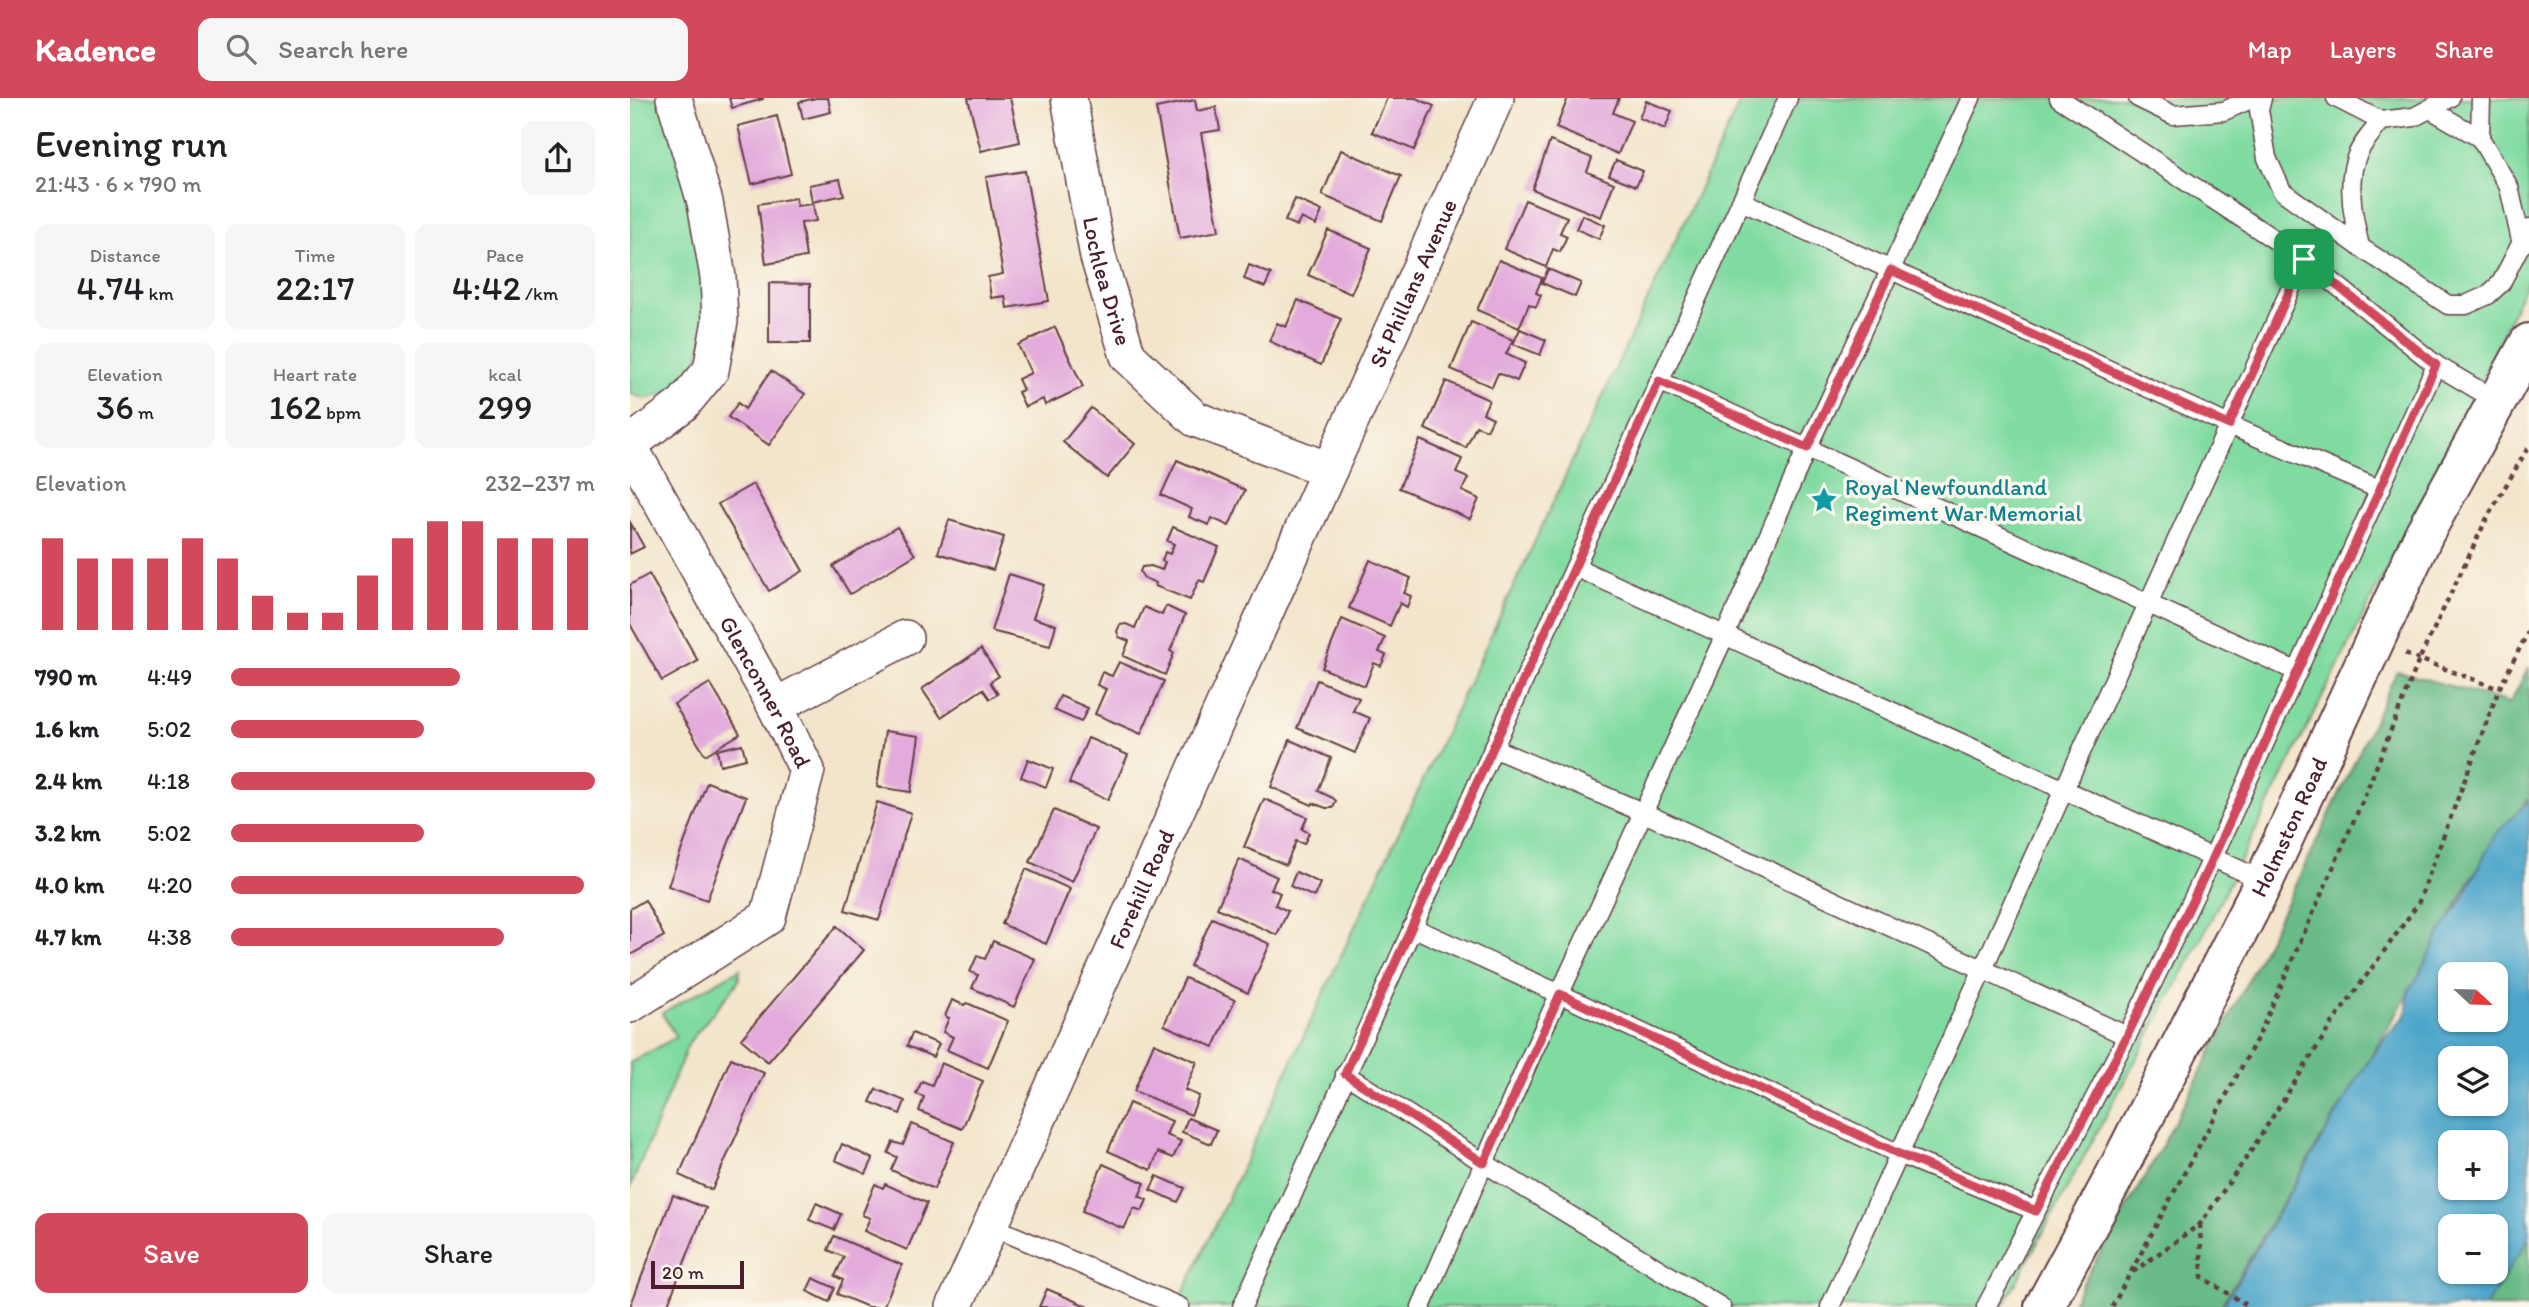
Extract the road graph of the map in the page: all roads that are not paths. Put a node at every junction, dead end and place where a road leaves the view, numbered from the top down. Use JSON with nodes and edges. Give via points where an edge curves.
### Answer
{"nodes":[{"id":1,"x":674,"y":98,"type":"edge"},
{"id":2,"x":1069,"y":98,"type":"edge"},
{"id":3,"x":1496,"y":98,"type":"edge"},
{"id":4,"x":1787,"y":98,"type":"edge"},
{"id":5,"x":1971,"y":98,"type":"edge"},
{"id":6,"x":2059,"y":98,"type":"edge"},
{"id":7,"x":2138,"y":98,"type":"edge"},
{"id":8,"x":2253,"y":98,"type":"edge"},
{"id":9,"x":2262,"y":98,"type":"edge"},
{"id":10,"x":2336,"y":98,"type":"edge"},
{"id":11,"x":2450,"y":98,"type":"edge"},
{"id":12,"x":2482,"y":98,"type":"edge"},
{"id":13,"x":2430,"y":109,"type":"junction"},
{"id":14,"x":2381,"y":121,"type":"junction"},
{"id":15,"x":2480,"y":138,"type":"junction"},
{"id":16,"x":1741,"y":201,"type":"junction"},
{"id":17,"x":2525,"y":237,"type":"edge"},
{"id":18,"x":2360,"y":247,"type":"junction"},
{"id":19,"x":2304,"y":259,"type":"junction"},
{"id":20,"x":1891,"y":270,"type":"junction"},
{"id":21,"x":2529,"y":343,"type":"edge"},
{"id":22,"x":2436,"y":365,"type":"junction"},
{"id":23,"x":1659,"y":381,"type":"junction"},
{"id":24,"x":2497,"y":401,"type":"junction"},
{"id":25,"x":2229,"y":425,"type":"junction"},
{"id":26,"x":630,"y":446,"type":"edge"},
{"id":27,"x":1807,"y":448,"type":"junction"},
{"id":28,"x":1329,"y":470,"type":"junction"},
{"id":29,"x":2381,"y":490,"type":"junction"},
{"id":30,"x":1575,"y":567,"type":"junction"},
{"id":31,"x":2147,"y":605,"type":"junction"},
{"id":32,"x":1725,"y":635,"type":"junction"},
{"id":33,"x":905,"y":638,"type":"dead end"},
{"id":34,"x":2298,"y":672,"type":"junction"},
{"id":35,"x":775,"y":706,"type":"junction"},
{"id":36,"x":1493,"y":748,"type":"junction"},
{"id":37,"x":2063,"y":789,"type":"junction"},
{"id":38,"x":1642,"y":812,"type":"junction"},
{"id":39,"x":2213,"y":858,"type":"junction"},
{"id":40,"x":2264,"y":881,"type":"junction"},
{"id":41,"x":1412,"y":927,"type":"junction"},
{"id":42,"x":1982,"y":970,"type":"junction"},
{"id":43,"x":1560,"y":994,"type":"junction"},
{"id":44,"x":630,"y":1005,"type":"edge"},
{"id":45,"x":2127,"y":1036,"type":"junction"},
{"id":46,"x":1345,"y":1074,"type":"junction"},
{"id":47,"x":1899,"y":1154,"type":"junction"},
{"id":48,"x":1484,"y":1163,"type":"junction"},
{"id":49,"x":2036,"y":1211,"type":"junction"},
{"id":50,"x":990,"y":1226,"type":"junction"},
{"id":51,"x":954,"y":1307,"type":"edge"},
{"id":52,"x":1180,"y":1307,"type":"edge"},
{"id":53,"x":1242,"y":1307,"type":"edge"},
{"id":54,"x":1421,"y":1307,"type":"edge"},
{"id":55,"x":1721,"y":1307,"type":"edge"},
{"id":56,"x":1830,"y":1307,"type":"edge"},
{"id":57,"x":1986,"y":1307,"type":"edge"},
{"id":58,"x":2044,"y":1307,"type":"edge"}],
"edges":[{"from":1,"to":26,"type":"street","via":[[705,202],[718,277],[720,321],[710,370],[683,404]]},
{"from":2,"to":28,"type":"street","name":"Lochlea Drive","via":[[1098,257],[1128,356],[1195,419]]},
{"from":3,"to":28,"type":"street","name":"St Phillans Avenue"},
{"from":4,"to":16,"type":"lane"},
{"from":5,"to":20,"type":"lane"},
{"from":6,"to":19,"type":"lane"},
{"from":7,"to":8,"type":"lane","via":[[2173,115],[2224,111]]},
{"from":9,"to":18,"type":"lane","via":[[2259,110],[2267,158],[2281,191]]},
{"from":10,"to":14,"type":"lane"},
{"from":11,"to":13,"type":"lane"},
{"from":12,"to":15,"type":"lane"},
{"from":13,"to":14,"type":"lane","via":[[2414,117]]},
{"from":13,"to":15,"type":"lane"},
{"from":14,"to":18,"type":"lane","via":[[2356,156],[2352,176]]},
{"from":15,"to":17,"type":"lane","via":[[2509,187]]},
{"from":16,"to":20,"type":"lane"},
{"from":16,"to":23,"type":"lane"},
{"from":17,"to":18,"type":"lane","via":[[2501,283],[2466,305],[2448,305]]},
{"from":19,"to":22,"type":"lane"},
{"from":19,"to":25,"type":"lane"},
{"from":20,"to":25,"type":"lane"},
{"from":20,"to":27,"type":"lane"},
{"from":21,"to":24,"type":"main road","name":"Holmston Road"},
{"from":22,"to":24,"type":"lane"},
{"from":22,"to":29,"type":"lane"},
{"from":23,"to":27,"type":"lane"},
{"from":23,"to":30,"type":"lane"},
{"from":24,"to":40,"type":"main road","name":"Holmston Road","via":[[2424,534]]},
{"from":25,"to":29,"type":"lane"},
{"from":25,"to":31,"type":"lane"},
{"from":26,"to":35,"type":"street","name":"Glenconner Road"},
{"from":27,"to":31,"type":"lane"},
{"from":27,"to":32,"type":"lane"},
{"from":28,"to":50,"type":"street","name":"Forehill Road"},
{"from":29,"to":34,"type":"lane"},
{"from":30,"to":32,"type":"lane"},
{"from":30,"to":36,"type":"lane"},
{"from":31,"to":34,"type":"lane"},
{"from":31,"to":37,"type":"lane"},
{"from":32,"to":37,"type":"lane"},
{"from":32,"to":38,"type":"lane"},
{"from":33,"to":35,"type":"street"},
{"from":34,"to":39,"type":"lane"},
{"from":35,"to":44,"type":"street","name":"Glenconner Road","via":[[807,770],[768,918]]},
{"from":36,"to":38,"type":"lane"},
{"from":36,"to":41,"type":"lane"},
{"from":37,"to":39,"type":"lane"},
{"from":37,"to":42,"type":"lane"},
{"from":38,"to":42,"type":"lane"},
{"from":38,"to":43,"type":"lane"},
{"from":39,"to":40,"type":"lane"},
{"from":39,"to":45,"type":"lane"},
{"from":40,"to":58,"type":"main road","name":"Holmston Road"},
{"from":41,"to":43,"type":"lane"},
{"from":41,"to":46,"type":"lane"},
{"from":42,"to":45,"type":"lane"},
{"from":42,"to":47,"type":"lane"},
{"from":43,"to":47,"type":"lane"},
{"from":43,"to":48,"type":"lane"},
{"from":45,"to":49,"type":"lane"},
{"from":46,"to":48,"type":"lane"},
{"from":46,"to":53,"type":"lane"},
{"from":47,"to":49,"type":"lane"},
{"from":47,"to":56,"type":"lane"},
{"from":48,"to":54,"type":"lane"},
{"from":48,"to":55,"type":"lane"},
{"from":49,"to":57,"type":"lane"},
{"from":50,"to":51,"type":"street","name":"Forehill Road"},
{"from":50,"to":52,"type":"lane"}]}
